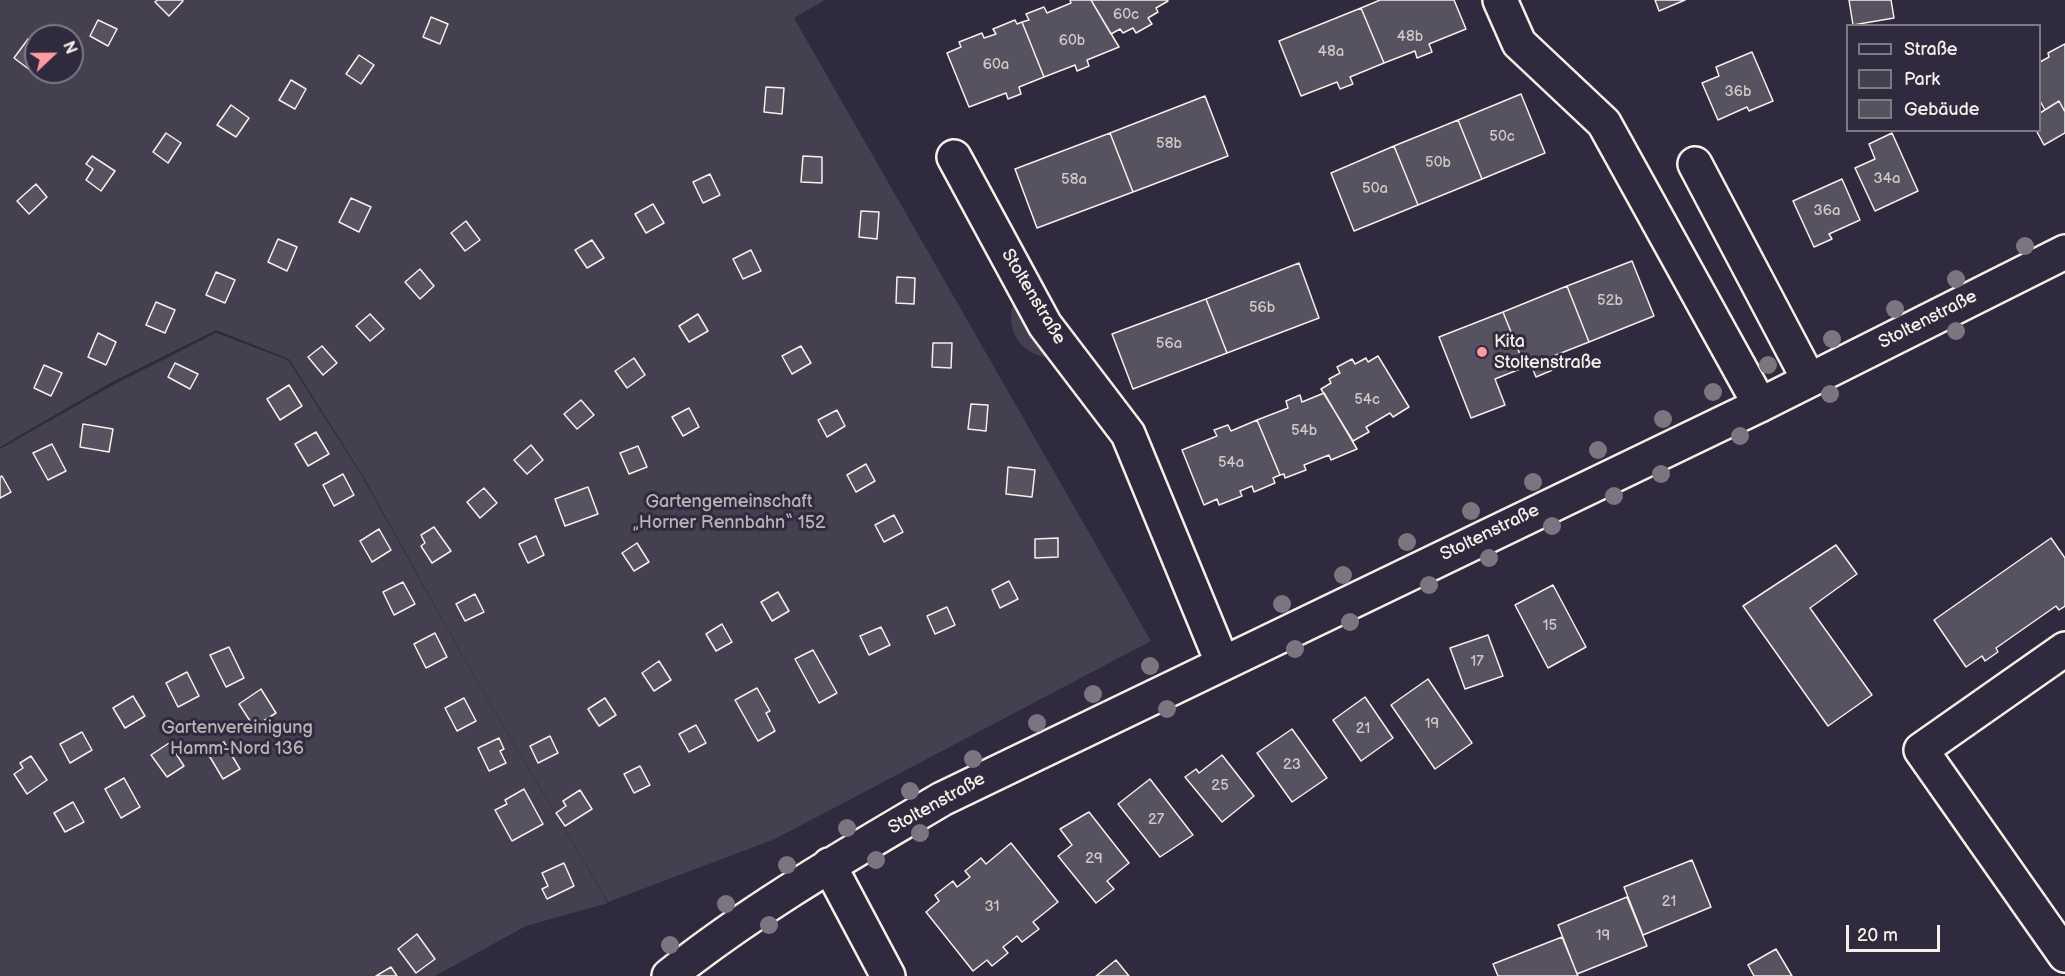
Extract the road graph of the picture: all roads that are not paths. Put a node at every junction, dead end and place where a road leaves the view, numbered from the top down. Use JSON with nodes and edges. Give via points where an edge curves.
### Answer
{"nodes":[{"id":1,"x":1500,"y":0,"type":"edge"},
{"id":2,"x":954,"y":157,"type":"dead end"},
{"id":3,"x":1695,"y":164,"type":"dead end"},
{"id":4,"x":2065,"y":252,"type":"edge"},
{"id":5,"x":1809,"y":380,"type":"junction"},
{"id":6,"x":1760,"y":405,"type":"junction"},
{"id":7,"x":2065,"y":649,"type":"edge"},
{"id":8,"x":1222,"y":662,"type":"junction"},
{"id":9,"x":829,"y":865,"type":"junction"},
{"id":10,"x":2065,"y":955,"type":"edge"},
{"id":11,"x":669,"y":976,"type":"edge"},
{"id":12,"x":888,"y":976,"type":"edge"}],
"edges":[{"from":1,"to":6,"type":"street","via":[[1519,43],[1604,123]]},
{"from":2,"to":8,"type":"street","name":"Stoltenstraße","via":[[1045,325],[1128,434]]},
{"from":3,"to":5,"type":"street"},
{"from":4,"to":5,"type":"street","name":"Stoltenstraße"},
{"from":5,"to":6,"type":"street","name":"Stoltenstraße"},
{"from":6,"to":8,"type":"street","name":"Stoltenstraße"},
{"from":7,"to":10,"type":"street","via":[[1921,750]]},
{"from":8,"to":9,"type":"street","name":"Stoltenstraße","via":[[942,799]]},
{"from":9,"to":11,"type":"street","name":"Stoltenstraße"},
{"from":9,"to":12,"type":"street"}]}
